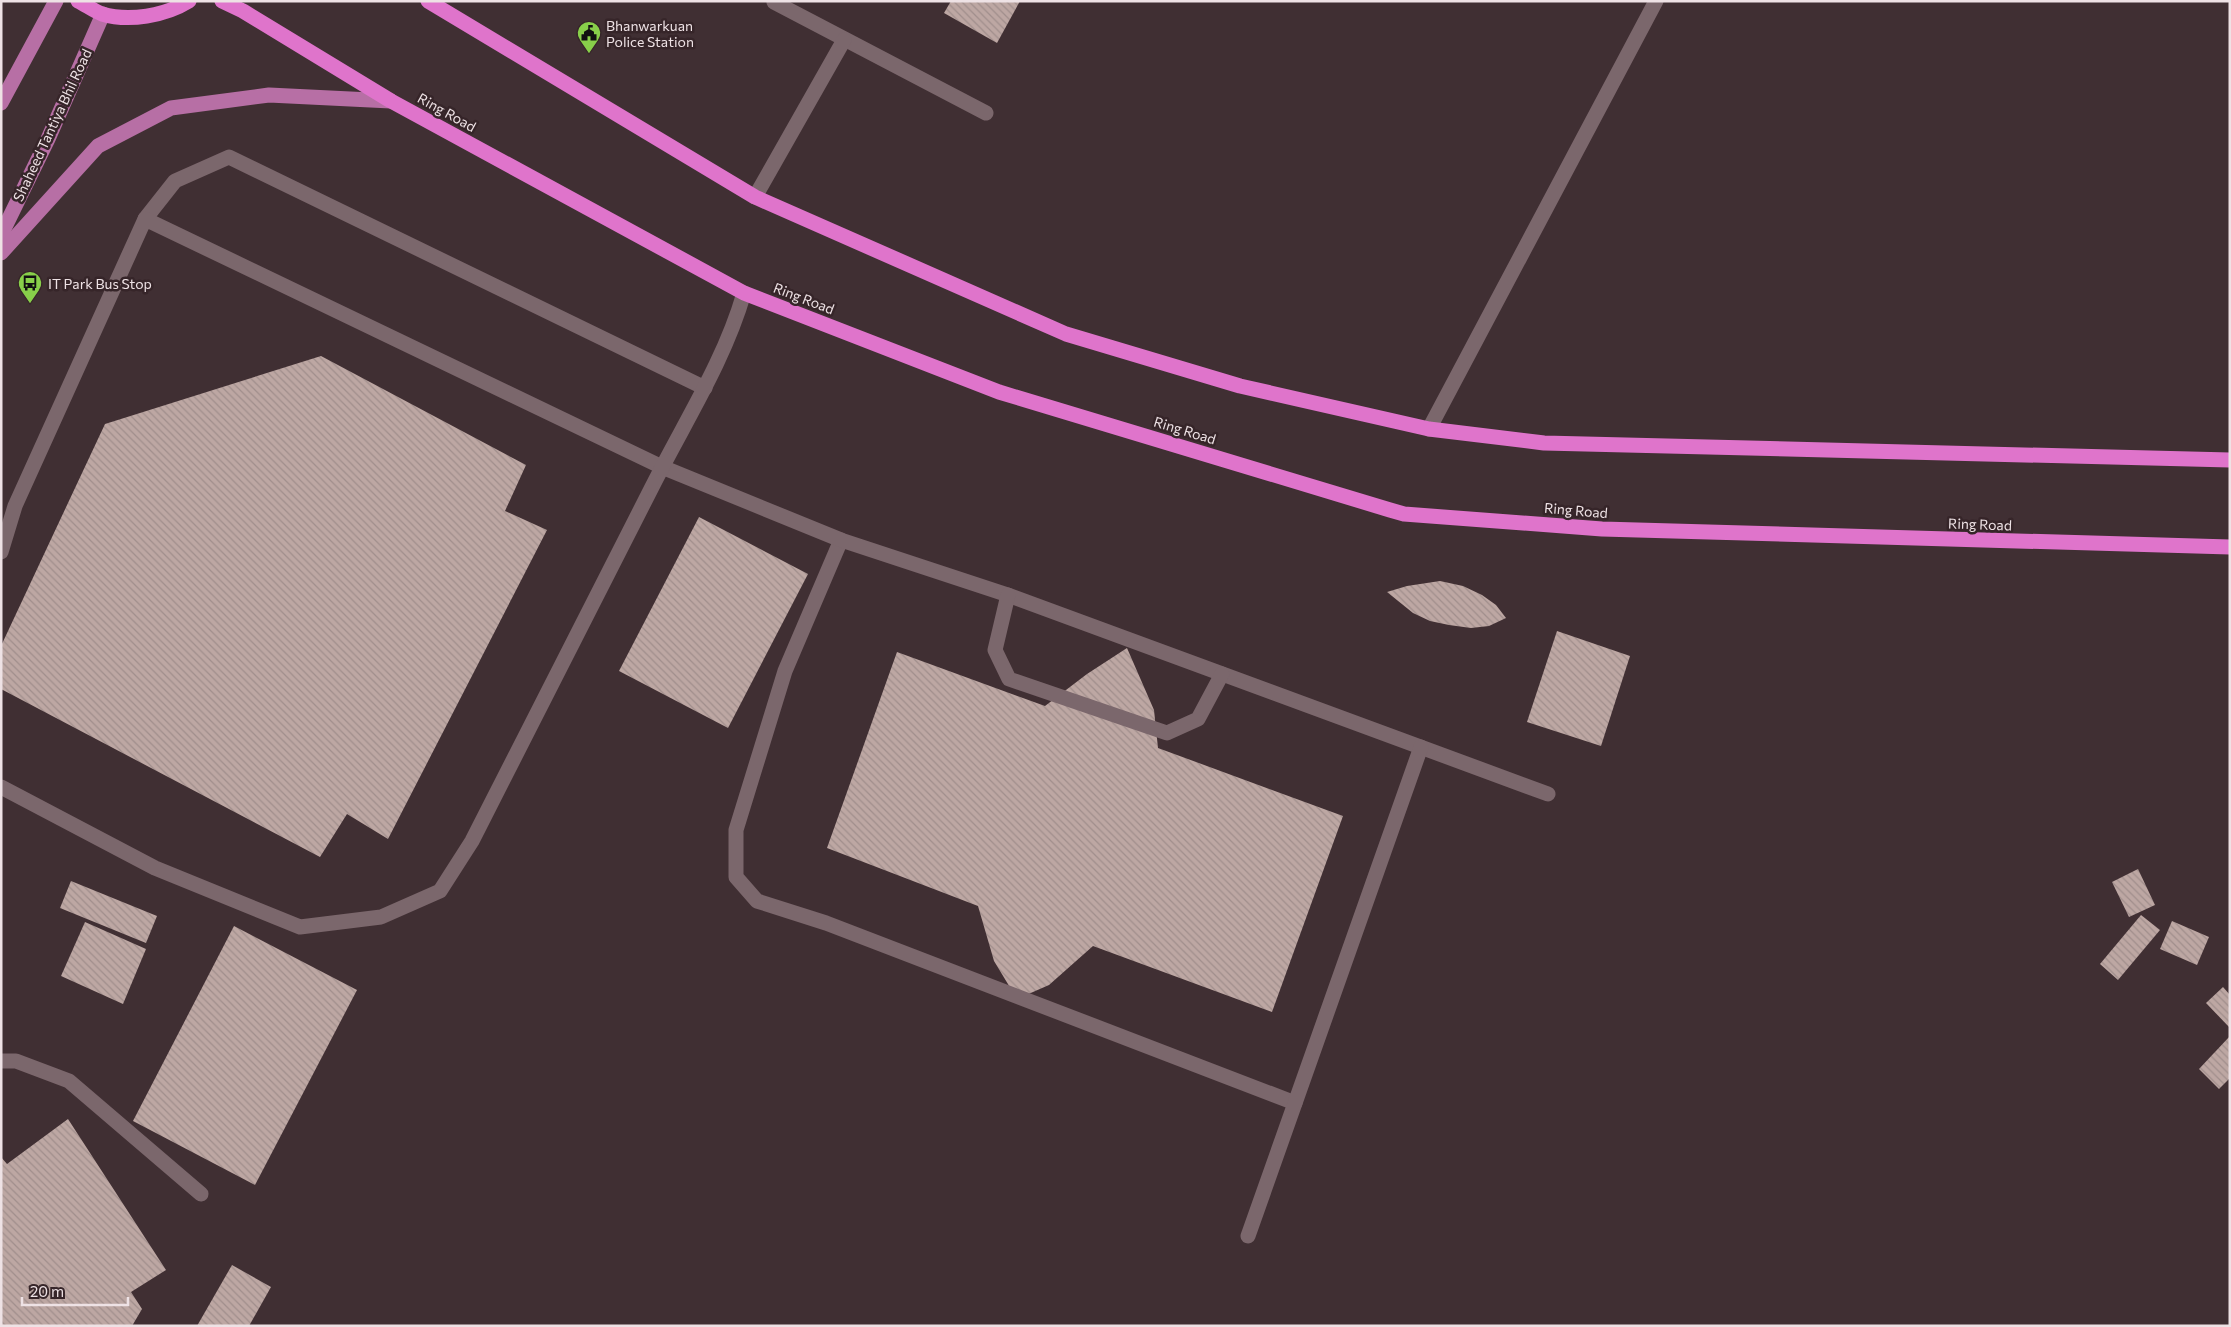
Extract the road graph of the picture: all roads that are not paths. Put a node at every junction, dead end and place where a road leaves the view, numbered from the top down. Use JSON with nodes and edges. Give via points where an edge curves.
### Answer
{"nodes":[{"id":1,"x":56,"y":1,"type":"edge"},
{"id":2,"x":78,"y":1,"type":"edge"},
{"id":3,"x":189,"y":1,"type":"edge"},
{"id":4,"x":222,"y":1,"type":"edge"},
{"id":5,"x":428,"y":1,"type":"edge"},
{"id":6,"x":1656,"y":1,"type":"edge"},
{"id":7,"x":774,"y":2,"type":"edge"},
{"id":8,"x":103,"y":14,"type":"junction"},
{"id":9,"x":844,"y":40,"type":"junction"},
{"id":10,"x":391,"y":101,"type":"junction"},
{"id":11,"x":1,"y":103,"type":"edge"},
{"id":12,"x":986,"y":113,"type":"dead end"},
{"id":13,"x":755,"y":197,"type":"junction"},
{"id":14,"x":145,"y":220,"type":"junction"},
{"id":15,"x":1,"y":235,"type":"edge"},
{"id":16,"x":1,"y":252,"type":"edge"},
{"id":17,"x":744,"y":293,"type":"junction"},
{"id":18,"x":705,"y":388,"type":"junction"},
{"id":19,"x":1429,"y":429,"type":"junction"},
{"id":20,"x":2230,"y":460,"type":"edge"},
{"id":21,"x":662,"y":467,"type":"junction"},
{"id":22,"x":841,"y":540,"type":"junction"},
{"id":23,"x":2230,"y":547,"type":"edge"},
{"id":24,"x":1,"y":552,"type":"edge"},
{"id":25,"x":1008,"y":595,"type":"junction"},
{"id":26,"x":1222,"y":674,"type":"junction"},
{"id":27,"x":1421,"y":747,"type":"junction"},
{"id":28,"x":1,"y":787,"type":"edge"},
{"id":29,"x":1548,"y":794,"type":"dead end"},
{"id":30,"x":1,"y":1061,"type":"edge"},
{"id":31,"x":1295,"y":1103,"type":"junction"},
{"id":32,"x":201,"y":1194,"type":"dead end"},
{"id":33,"x":1248,"y":1236,"type":"dead end"}],
"edges":[{"from":1,"to":11,"type":"main road"},
{"from":2,"to":8,"type":"highway"},
{"from":3,"to":8,"type":"highway","via":[[156,15],[129,18]]},
{"from":4,"to":10,"type":"highway","name":"Ring Road"},
{"from":5,"to":13,"type":"highway"},
{"from":6,"to":19,"type":"street"},
{"from":7,"to":9,"type":"street"},
{"from":8,"to":15,"type":"main road","name":"Shaheed Tantiya Bhil Road"},
{"from":9,"to":12,"type":"street"},
{"from":9,"to":13,"type":"street"},
{"from":10,"to":16,"type":"main road","via":[[269,95],[171,108],[98,146]]},
{"from":10,"to":17,"type":"highway","name":"Ring Road"},
{"from":13,"to":19,"type":"highway","via":[[1066,334],[1240,386]]},
{"from":14,"to":18,"type":"street","via":[[175,181],[229,157]]},
{"from":14,"to":21,"type":"street"},
{"from":14,"to":24,"type":"street","via":[[15,506]]},
{"from":17,"to":18,"type":"street","via":[[737,319]]},
{"from":17,"to":23,"type":"highway","name":"Ring Road","via":[[999,392],[1404,514],[1602,529]]},
{"from":18,"to":21,"type":"street"},
{"from":19,"to":20,"type":"highway","via":[[1544,443]]},
{"from":21,"to":22,"type":"street"},
{"from":21,"to":28,"type":"street","via":[[472,841],[440,891],[381,917],[300,927],[155,868]]},
{"from":22,"to":25,"type":"street"},
{"from":22,"to":31,"type":"street","via":[[785,670],[736,830],[736,877],[757,901],[826,923]]},
{"from":25,"to":26,"type":"street"},
{"from":25,"to":26,"type":"street","via":[[995,650],[1009,679],[1167,732],[1198,719]]},
{"from":26,"to":27,"type":"street"},
{"from":27,"to":29,"type":"street"},
{"from":27,"to":31,"type":"street"},
{"from":30,"to":32,"type":"street","via":[[16,1061],[69,1081]]},
{"from":31,"to":33,"type":"street"}]}
